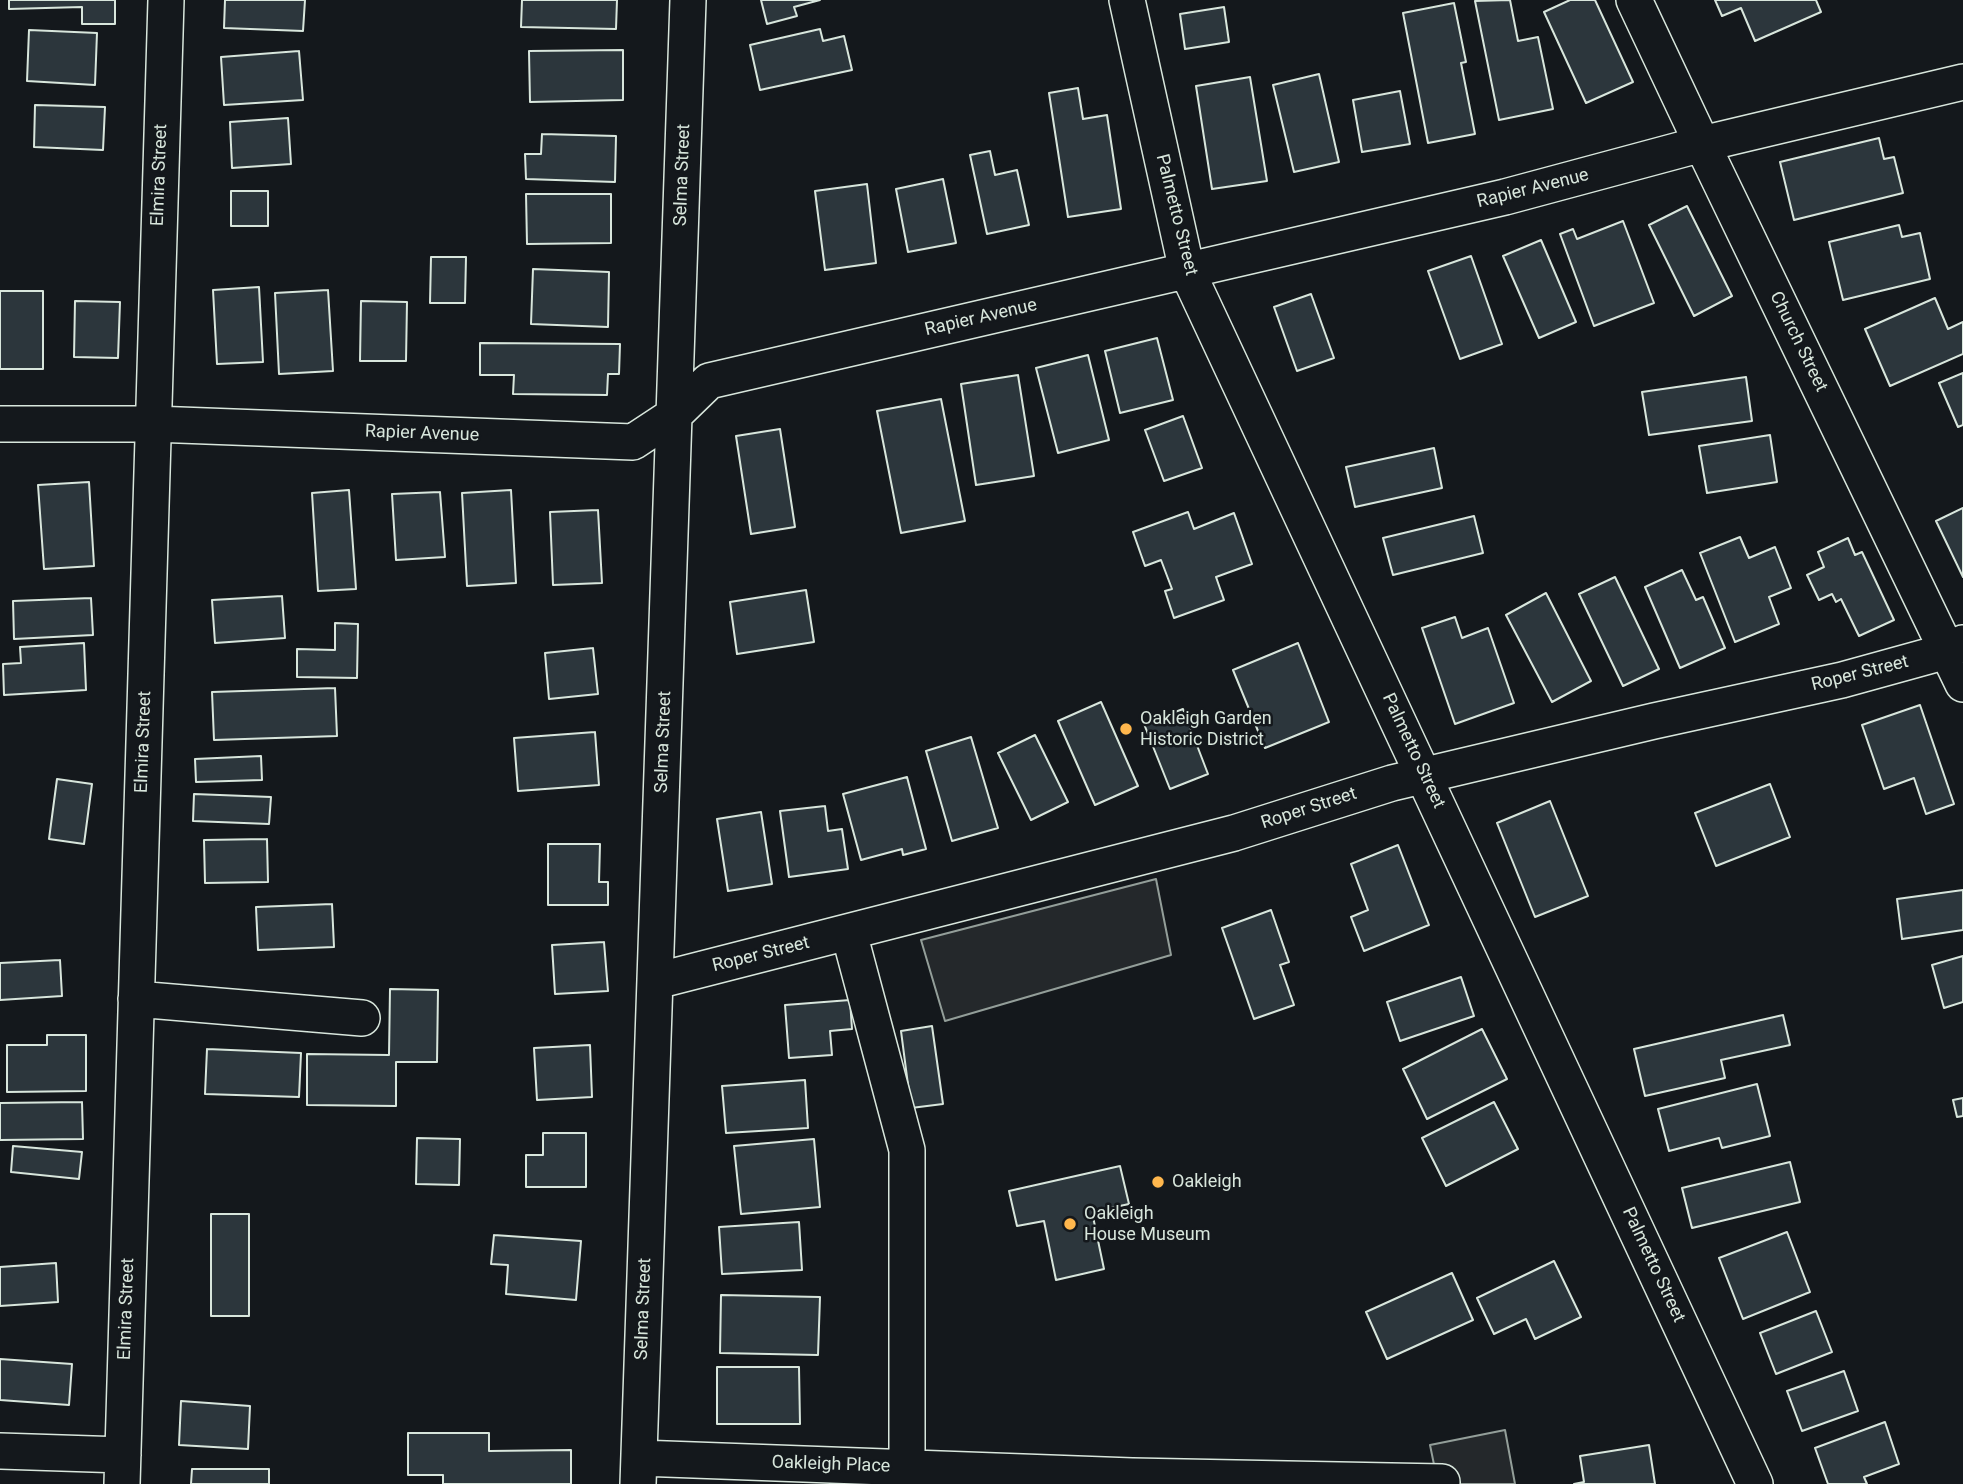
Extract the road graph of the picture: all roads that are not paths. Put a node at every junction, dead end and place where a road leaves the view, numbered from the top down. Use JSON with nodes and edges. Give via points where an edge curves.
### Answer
{"nodes":[{"id":1,"x":166,"y":0,"type":"edge"},
{"id":2,"x":688,"y":0,"type":"edge"},
{"id":3,"x":1127,"y":0,"type":"edge"},
{"id":4,"x":1634,"y":0,"type":"edge"},
{"id":5,"x":1963,"y":82,"type":"edge"},
{"id":6,"x":1702,"y":144,"type":"junction"},
{"id":7,"x":1187,"y":271,"type":"junction"},
{"id":8,"x":674,"y":415,"type":"junction"},
{"id":9,"x":0,"y":424,"type":"edge"},
{"id":10,"x":153,"y":425,"type":"junction"},
{"id":11,"x":1955,"y":647,"type":"edge"},
{"id":12,"x":1963,"y":684,"type":"edge"},
{"id":13,"x":1424,"y":775,"type":"junction"},
{"id":14,"x":849,"y":933,"type":"junction"},
{"id":15,"x":656,"y":981,"type":"junction"},
{"id":16,"x":136,"y":999,"type":"junction"},
{"id":17,"x":362,"y":1018,"type":"dead end"},
{"id":18,"x":0,"y":1451,"type":"edge"},
{"id":19,"x":122,"y":1470,"type":"edge"},
{"id":20,"x":638,"y":1471,"type":"edge"},
{"id":21,"x":907,"y":1476,"type":"edge"},
{"id":22,"x":1133,"y":1480,"type":"edge"},
{"id":23,"x":1432,"y":1483,"type":"edge"},
{"id":24,"x":1755,"y":1484,"type":"edge"}],
"edges":[{"from":1,"to":10,"type":"street","name":"Elmira Street"},
{"from":2,"to":8,"type":"street","name":"Selma Street"},
{"from":3,"to":7,"type":"street","name":"Palmetto Street"},
{"from":4,"to":6,"type":"street","name":"Church Street"},
{"from":5,"to":6,"type":"street","name":"Rapier Avenue"},
{"from":6,"to":7,"type":"street","name":"Rapier Avenue","via":[[1505,197]]},
{"from":6,"to":11,"type":"street","name":"Church Street"},
{"from":7,"to":8,"type":"street","name":"Rapier Avenue","via":[[709,381]]},
{"from":7,"to":13,"type":"street","name":"Palmetto Street"},
{"from":8,"to":10,"type":"street","name":"Rapier Avenue","via":[[634,442]]},
{"from":8,"to":15,"type":"street","name":"Selma Street"},
{"from":9,"to":10,"type":"street","name":"Rapier Avenue"},
{"from":10,"to":16,"type":"street","name":"Elmira Street"},
{"from":11,"to":12,"type":"street","name":"Church Street"},
{"from":11,"to":13,"type":"street","name":"Roper Street","via":[[1842,680]]},
{"from":13,"to":14,"type":"street","name":"Roper Street","via":[[1234,833]]},
{"from":13,"to":24,"type":"street","name":"Palmetto Street"},
{"from":14,"to":15,"type":"street","name":"Roper Street"},
{"from":14,"to":21,"type":"street","via":[[907,1150]]},
{"from":15,"to":20,"type":"street","name":"Selma Street"},
{"from":16,"to":17,"type":"street"},
{"from":16,"to":19,"type":"street","name":"Elmira Street"},
{"from":18,"to":19,"type":"street"},
{"from":20,"to":21,"type":"street","name":"Oakleigh Place"},
{"from":21,"to":22,"type":"street","name":"Oakleigh Place"},
{"from":22,"to":23,"type":"street","name":"Oakleigh Place"}]}
